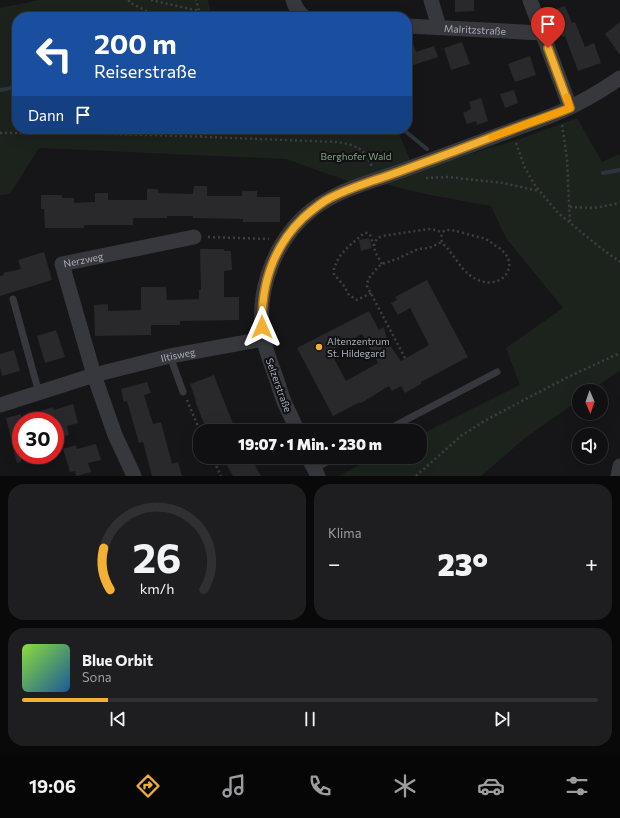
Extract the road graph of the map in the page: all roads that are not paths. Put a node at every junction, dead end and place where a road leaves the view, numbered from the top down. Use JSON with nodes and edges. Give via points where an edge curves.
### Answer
{"nodes":[{"id":1,"x":293,"y":0,"type":"edge"},
{"id":2,"x":431,"y":0,"type":"edge"},
{"id":3,"x":530,"y":0,"type":"edge"},
{"id":4,"x":299,"y":12,"type":"edge"},
{"id":5,"x":412,"y":26,"type":"edge"},
{"id":6,"x":439,"y":27,"type":"junction"},
{"id":7,"x":542,"y":33,"type":"junction"},
{"id":8,"x":620,"y":78,"type":"edge"},
{"id":9,"x":565,"y":110,"type":"junction"},
{"id":10,"x":194,"y":237,"type":"road end"},
{"id":11,"x":13,"y":299,"type":"dead end"},
{"id":12,"x":263,"y":339,"type":"junction"},
{"id":13,"x":170,"y":356,"type":"junction"},
{"id":14,"x":497,"y":372,"type":"dead end"},
{"id":15,"x":94,"y":375,"type":"junction"},
{"id":16,"x":183,"y":392,"type":"road end"},
{"id":17,"x":39,"y":393,"type":"junction"},
{"id":18,"x":0,"y":405,"type":"edge"},
{"id":19,"x":294,"y":424,"type":"edge"},
{"id":20,"x":398,"y":424,"type":"edge"},
{"id":21,"x":620,"y":466,"type":"edge"},
{"id":22,"x":134,"y":476,"type":"edge"},
{"id":23,"x":618,"y":476,"type":"edge"}],
"edges":[{"from":1,"to":4,"type":"street"},
{"from":2,"to":6,"type":"street"},
{"from":3,"to":7,"type":"street"},
{"from":5,"to":6,"type":"street","name":"Malritzstraße"},
{"from":6,"to":7,"type":"street","name":"Malritzstraße"},
{"from":7,"to":9,"type":"street"},
{"from":8,"to":9,"type":"street","name":"Selzerstraße","via":[[602,91]]},
{"from":9,"to":12,"type":"street","name":"Selzerstraße","via":[[348,190],[312,210],[283,241],[269,270],[262,301]]},
{"from":10,"to":15,"type":"street","name":"Nerzweg","via":[[62,264]]},
{"from":11,"to":17,"type":"lane"},
{"from":12,"to":13,"type":"street","name":"Iltisweg"},
{"from":12,"to":19,"type":"street","name":"Selzerstraße"},
{"from":13,"to":15,"type":"street","name":"Iltisweg"},
{"from":13,"to":16,"type":"lane"},
{"from":14,"to":20,"type":"lane"},
{"from":15,"to":17,"type":"street","name":"Iltisweg"},
{"from":15,"to":22,"type":"street","via":[[115,435]]},
{"from":17,"to":18,"type":"street","name":"Iltisweg"},
{"from":21,"to":23,"type":"street"}]}
